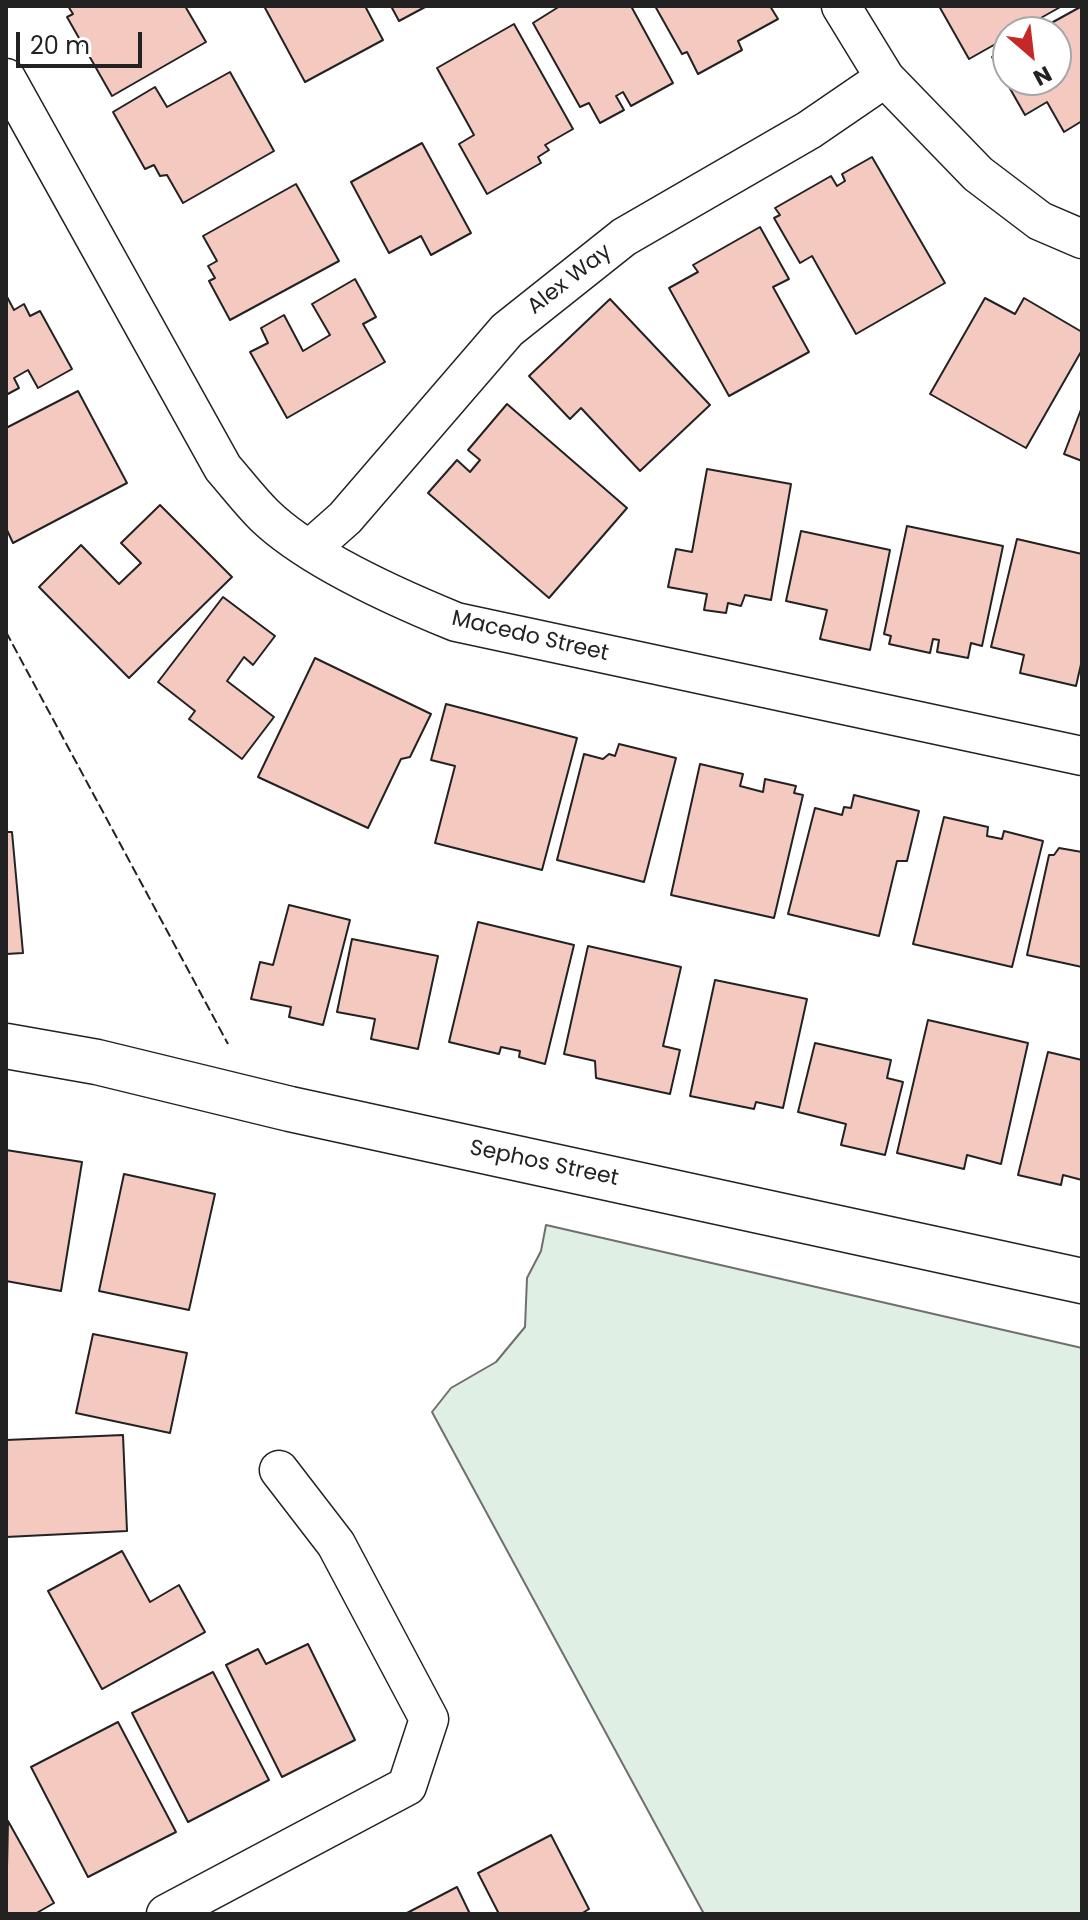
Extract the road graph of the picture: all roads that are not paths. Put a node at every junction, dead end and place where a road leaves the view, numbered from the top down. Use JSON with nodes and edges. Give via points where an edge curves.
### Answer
{"nodes":[{"id":1,"x":841,"y":6,"type":"edge"},
{"id":2,"x":6,"y":78,"type":"edge"},
{"id":3,"x":885,"y":78,"type":"junction"},
{"id":4,"x":1082,"y":239,"type":"edge"},
{"id":5,"x":310,"y":549,"type":"junction"},
{"id":6,"x":1082,"y":756,"type":"edge"},
{"id":7,"x":6,"y":1046,"type":"edge"},
{"id":8,"x":1082,"y":1281,"type":"edge"},
{"id":9,"x":279,"y":1470,"type":"dead end"},
{"id":10,"x":166,"y":1914,"type":"edge"}],
"edges":[{"from":1,"to":3,"type":"street"},
{"from":2,"to":5,"type":"street","name":"Macedo Street","via":[[223,468],[266,516]]},
{"from":3,"to":4,"type":"street","via":[[978,174],[1040,221]]},
{"from":3,"to":5,"type":"street","name":"Alex Way","via":[[809,130],[624,237],[507,330],[345,518]]},
{"from":5,"to":6,"type":"street","name":"Macedo Street","via":[[391,595],[456,622]]},
{"from":7,"to":8,"type":"street","name":"Sephos Street"},
{"from":9,"to":10,"type":"street","via":[[336,1544],[429,1719],[407,1786]]}]}
